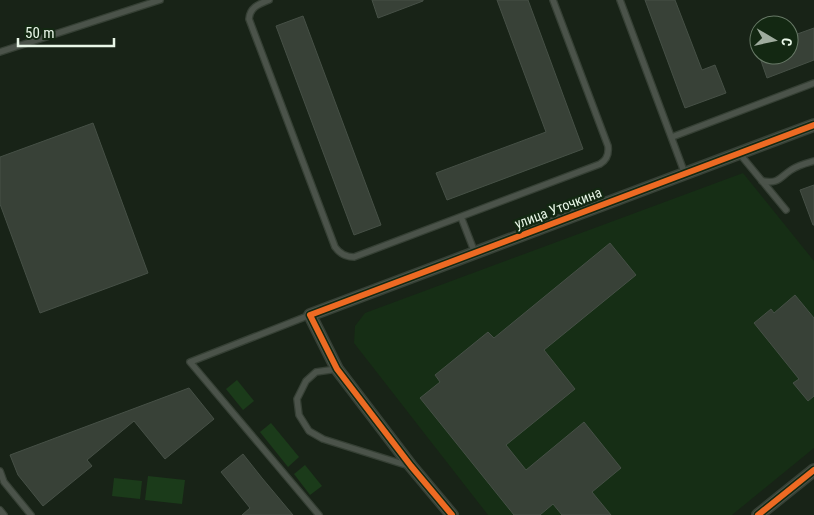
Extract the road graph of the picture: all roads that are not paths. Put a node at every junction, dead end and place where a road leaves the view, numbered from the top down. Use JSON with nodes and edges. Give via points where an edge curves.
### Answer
{"nodes":[{"id":1,"x":160,"y":0,"type":"edge"},
{"id":2,"x":269,"y":0,"type":"edge"},
{"id":3,"x":553,"y":0,"type":"edge"},
{"id":4,"x":620,"y":0,"type":"edge"},
{"id":5,"x":0,"y":52,"type":"edge"},
{"id":6,"x":814,"y":83,"type":"edge"},
{"id":7,"x":814,"y":125,"type":"edge"},
{"id":8,"x":672,"y":137,"type":"junction"},
{"id":9,"x":739,"y":153,"type":"junction"},
{"id":10,"x":814,"y":161,"type":"edge"},
{"id":11,"x":685,"y":174,"type":"junction"},
{"id":12,"x":762,"y":181,"type":"junction"},
{"id":13,"x":786,"y":210,"type":"dead end"},
{"id":14,"x":461,"y":217,"type":"junction"},
{"id":15,"x":475,"y":253,"type":"junction"},
{"id":16,"x":310,"y":315,"type":"junction"},
{"id":17,"x":337,"y":369,"type":"junction"},
{"id":18,"x":411,"y":466,"type":"junction"},
{"id":19,"x":814,"y":470,"type":"edge"},
{"id":20,"x":0,"y":471,"type":"edge"},
{"id":21,"x":0,"y":510,"type":"edge"},
{"id":22,"x":4,"y":515,"type":"edge"},
{"id":23,"x":31,"y":515,"type":"edge"},
{"id":24,"x":318,"y":515,"type":"edge"},
{"id":25,"x":452,"y":515,"type":"edge"},
{"id":26,"x":758,"y":515,"type":"edge"}],
"edges":[{"from":1,"to":5,"type":"lane"},
{"from":2,"to":14,"type":"lane","via":[[255,6],[250,19],[335,248],[354,257]]},
{"from":3,"to":14,"type":"lane","via":[[608,146],[607,156],[600,164]]},
{"from":4,"to":8,"type":"lane"},
{"from":6,"to":8,"type":"lane"},
{"from":7,"to":9,"type":"street","name":"улица Уточкина"},
{"from":8,"to":11,"type":"lane"},
{"from":9,"to":11,"type":"street","name":"улица Уточкина"},
{"from":9,"to":12,"type":"lane"},
{"from":10,"to":12,"type":"lane","via":[[792,169],[778,181]]},
{"from":11,"to":15,"type":"street","name":"улица Уточкина"},
{"from":12,"to":13,"type":"lane"},
{"from":14,"to":15,"type":"lane"},
{"from":15,"to":16,"type":"street","name":"улица Уточкина"},
{"from":16,"to":17,"type":"street"},
{"from":16,"to":24,"type":"lane","name":"улица Уточкина","via":[[190,362]]},
{"from":17,"to":18,"type":"street"},
{"from":17,"to":18,"type":"lane","via":[[316,372],[306,381],[297,399],[299,415],[309,431]]},
{"from":18,"to":25,"type":"street"},
{"from":19,"to":26,"type":"street"},
{"from":20,"to":23,"type":"lane","via":[[4,482]]},
{"from":21,"to":22,"type":"lane"}]}
